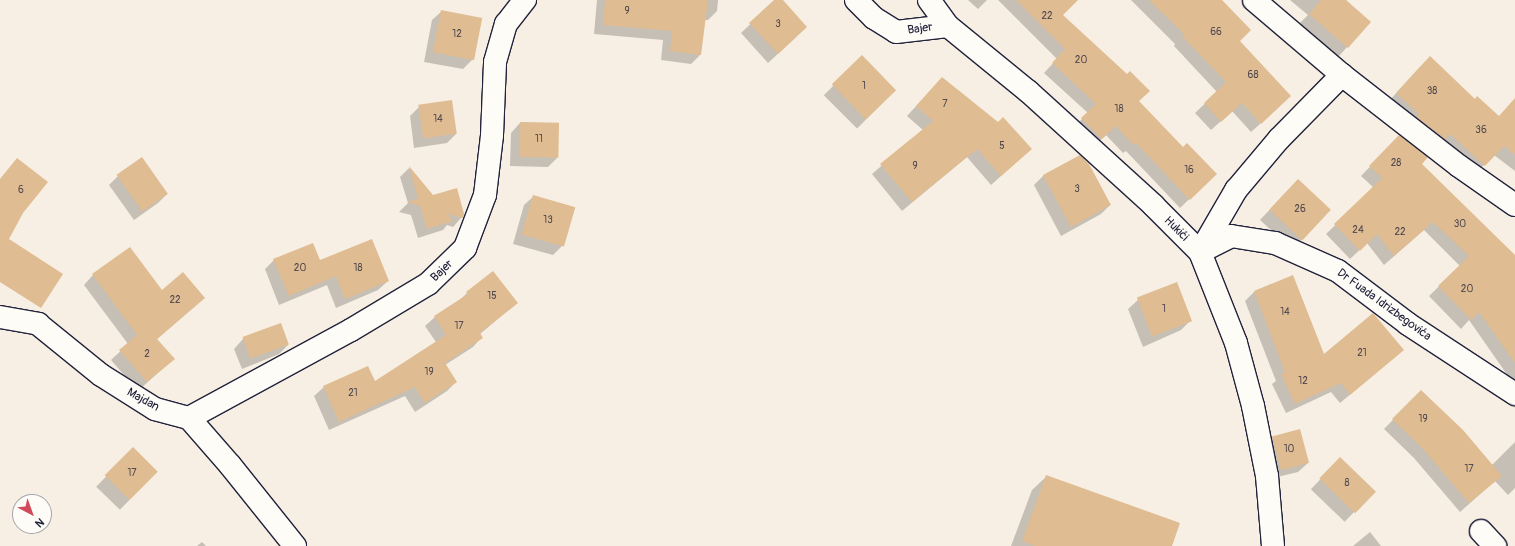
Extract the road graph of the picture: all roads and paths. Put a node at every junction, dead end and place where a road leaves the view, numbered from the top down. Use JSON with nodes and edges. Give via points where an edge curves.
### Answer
{"nodes":[{"id":1,"x":525,"y":0,"type":"edge"},
{"id":2,"x":856,"y":0,"type":"edge"},
{"id":3,"x":928,"y":0,"type":"edge"},
{"id":4,"x":1254,"y":0,"type":"edge"},
{"id":5,"x":948,"y":26,"type":"junction"},
{"id":6,"x":1342,"y":75,"type":"junction"},
{"id":7,"x":1515,"y":205,"type":"edge"},
{"id":8,"x":1200,"y":252,"type":"junction"},
{"id":9,"x":0,"y":317,"type":"edge"},
{"id":10,"x":1515,"y":394,"type":"edge"},
{"id":11,"x":189,"y":418,"type":"junction"},
{"id":12,"x":295,"y":546,"type":"edge"},
{"id":13,"x":1273,"y":546,"type":"edge"}],
"edges":[{"from":1,"to":11,"type":"street","name":"Bajer","via":[[506,24],[495,62],[492,134],[485,195],[465,248],[428,284],[351,330]]},
{"from":2,"to":5,"type":"street","name":"Bajer","via":[[874,18],[896,32]]},
{"from":3,"to":5,"type":"street","name":"Hukići"},
{"from":4,"to":6,"type":"street"},
{"from":5,"to":8,"type":"street","name":"Hukići","via":[[1029,92],[1153,205]]},
{"from":6,"to":7,"type":"street","via":[[1459,166]]},
{"from":6,"to":8,"type":"street","via":[[1279,139],[1236,190]]},
{"from":8,"to":10,"type":"street","name":"Dr Fuada Idrizbegovića","via":[[1231,236],[1275,243],[1338,271],[1408,324]]},
{"from":8,"to":13,"type":"street","name":"Hukići","via":[[1236,343],[1253,406],[1267,476]]},
{"from":9,"to":11,"type":"street","name":"Majdan","via":[[38,324],[101,375],[155,410]]},
{"from":11,"to":12,"type":"street"}]}
